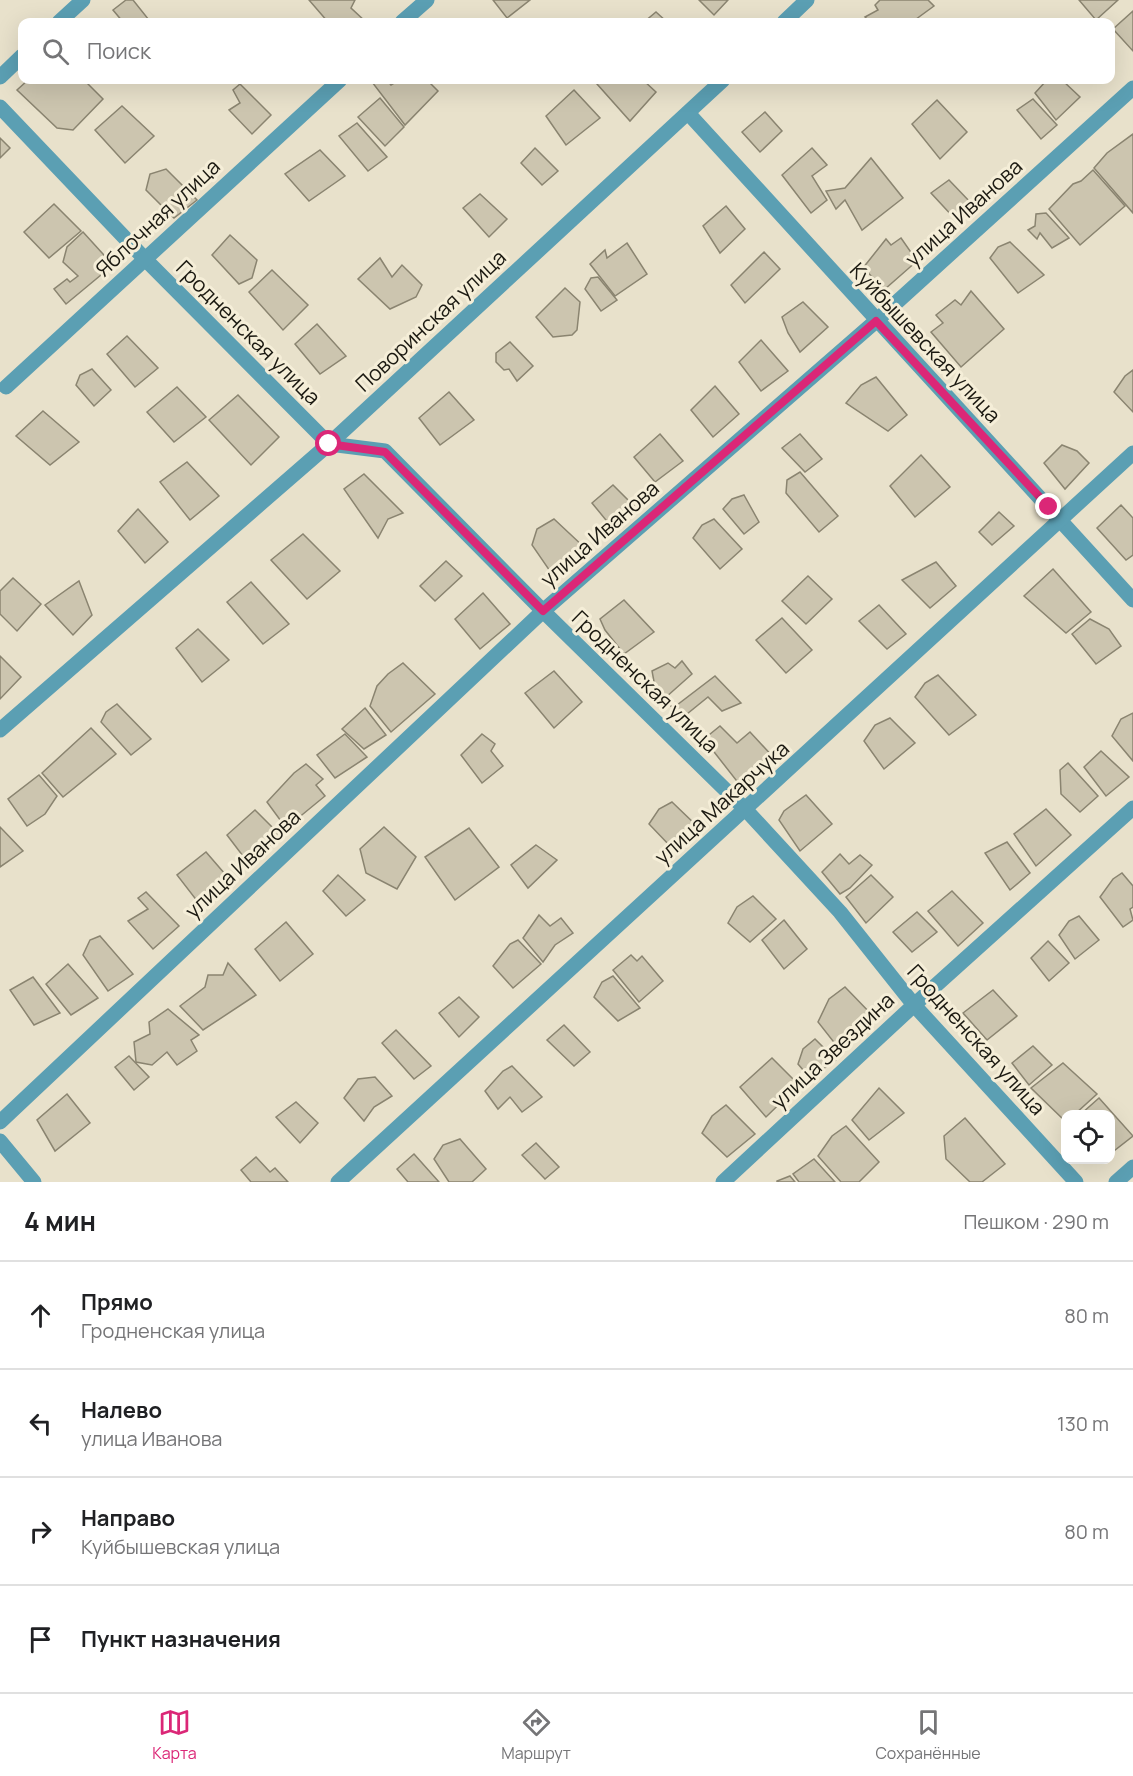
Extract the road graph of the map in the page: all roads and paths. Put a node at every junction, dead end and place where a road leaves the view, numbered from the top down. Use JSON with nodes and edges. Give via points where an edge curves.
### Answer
{"nodes":[{"id":1,"x":83,"y":0,"type":"edge"},
{"id":2,"x":426,"y":0,"type":"edge"},
{"id":3,"x":807,"y":0,"type":"edge"},
{"id":4,"x":63,"y":18,"type":"edge"},
{"id":5,"x":406,"y":18,"type":"edge"},
{"id":6,"x":788,"y":18,"type":"edge"},
{"id":7,"x":18,"y":60,"type":"edge"},
{"id":8,"x":0,"y":77,"type":"edge"},
{"id":9,"x":336,"y":84,"type":"edge"},
{"id":10,"x":719,"y":84,"type":"edge"},
{"id":11,"x":1133,"y":88,"type":"edge"},
{"id":12,"x":0,"y":107,"type":"edge"},
{"id":13,"x":688,"y":113,"type":"junction"},
{"id":14,"x":144,"y":258,"type":"junction"},
{"id":15,"x":876,"y":321,"type":"junction"},
{"id":16,"x":6,"y":387,"type":"dead end"},
{"id":17,"x":329,"y":444,"type":"junction"},
{"id":18,"x":1133,"y":453,"type":"edge"},
{"id":19,"x":1061,"y":520,"type":"junction"},
{"id":20,"x":1133,"y":600,"type":"edge"},
{"id":21,"x":543,"y":611,"type":"junction"},
{"id":22,"x":2,"y":723,"type":"edge"},
{"id":23,"x":1133,"y":808,"type":"edge"},
{"id":24,"x":746,"y":810,"type":"junction"},
{"id":25,"x":914,"y":1005,"type":"junction"},
{"id":26,"x":0,"y":1122,"type":"edge"},
{"id":27,"x":0,"y":1141,"type":"edge"},
{"id":28,"x":1133,"y":1167,"type":"edge"},
{"id":29,"x":34,"y":1182,"type":"edge"},
{"id":30,"x":338,"y":1182,"type":"edge"},
{"id":31,"x":723,"y":1182,"type":"edge"},
{"id":32,"x":1076,"y":1182,"type":"edge"},
{"id":33,"x":1116,"y":1182,"type":"edge"}],
"edges":[{"from":1,"to":4,"type":"street"},
{"from":2,"to":5,"type":"street"},
{"from":3,"to":6,"type":"street"},
{"from":7,"to":8,"type":"street"},
{"from":9,"to":14,"type":"street","name":"Яблочная улица"},
{"from":10,"to":13,"type":"street","name":"Поворинская улица"},
{"from":11,"to":15,"type":"street","name":"улица Иванова"},
{"from":12,"to":14,"type":"street","name":"Гродненская улица"},
{"from":13,"to":15,"type":"street","name":"Куйбышевская улица"},
{"from":13,"to":17,"type":"street","name":"Поворинская улица"},
{"from":14,"to":16,"type":"street","name":"Яблочная улица"},
{"from":14,"to":17,"type":"street","name":"Гродненская улица"},
{"from":15,"to":19,"type":"street","name":"Куйбышевская улица"},
{"from":15,"to":21,"type":"street","name":"улица Иванова"},
{"from":17,"to":21,"type":"street","name":"Гродненская улица","via":[[385,452]]},
{"from":17,"to":22,"type":"street","name":"Поворинская улица"},
{"from":18,"to":19,"type":"street","name":"улица Макарчука"},
{"from":19,"to":20,"type":"street","name":"Куйбышевская улица"},
{"from":19,"to":24,"type":"street","name":"улица Макарчука"},
{"from":21,"to":24,"type":"street","name":"Гродненская улица"},
{"from":21,"to":26,"type":"street","name":"улица Иванова"},
{"from":23,"to":25,"type":"street","name":"улица Звездина"},
{"from":24,"to":25,"type":"street","name":"Гродненская улица","via":[[840,912]]},
{"from":24,"to":30,"type":"street","name":"улица Макарчука"},
{"from":25,"to":31,"type":"street","name":"улица Звездина"},
{"from":25,"to":32,"type":"street","name":"Гродненская улица"},
{"from":27,"to":29,"type":"street"},
{"from":28,"to":33,"type":"street"}]}
